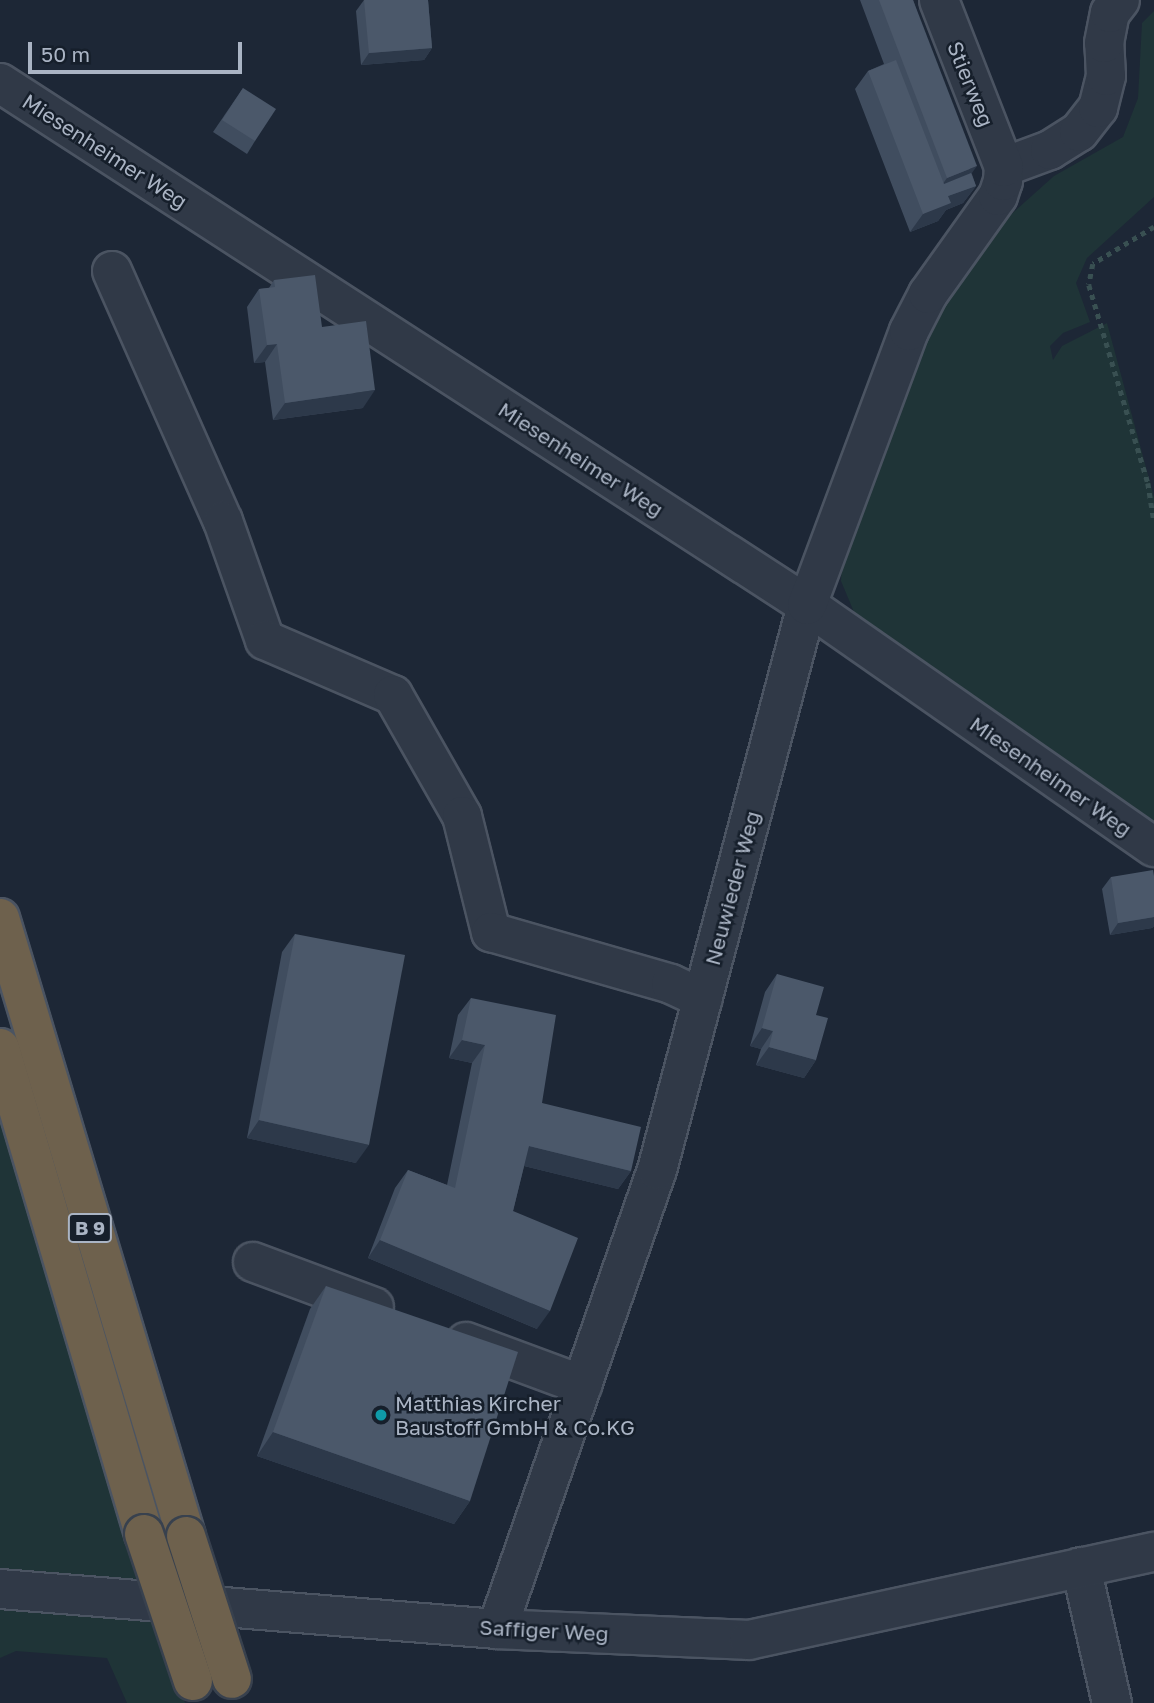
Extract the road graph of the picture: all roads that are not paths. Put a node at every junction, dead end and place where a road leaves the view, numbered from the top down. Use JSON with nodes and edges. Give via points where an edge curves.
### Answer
{"nodes":[{"id":1,"x":939,"y":0,"type":"edge"},
{"id":2,"x":1120,"y":0,"type":"edge"},
{"id":3,"x":0,"y":83,"type":"edge"},
{"id":4,"x":1004,"y":167,"type":"junction"},
{"id":5,"x":111,"y":271,"type":"dead end"},
{"id":6,"x":807,"y":605,"type":"junction"},
{"id":7,"x":1154,"y":847,"type":"edge"},
{"id":8,"x":0,"y":918,"type":"edge"},
{"id":9,"x":703,"y":999,"type":"junction"},
{"id":10,"x":0,"y":1048,"type":"edge"},
{"id":11,"x":253,"y":1262,"type":"dead end"},
{"id":12,"x":582,"y":1385,"type":"junction"},
{"id":13,"x":1154,"y":1552,"type":"edge"},
{"id":14,"x":1081,"y":1567,"type":"junction"},
{"id":15,"x":0,"y":1589,"type":"edge"},
{"id":16,"x":497,"y":1629,"type":"junction"},
{"id":17,"x":236,"y":1691,"type":"edge"},
{"id":18,"x":196,"y":1692,"type":"edge"},
{"id":19,"x":1112,"y":1703,"type":"edge"}],
"edges":[{"from":1,"to":4,"type":"street","name":"Stierweg"},
{"from":2,"to":4,"type":"street","via":[[1110,13],[1104,43],[1106,76],[1098,108],[1079,132],[1050,150]]},
{"from":3,"to":6,"type":"street","name":"Miesenheimer Weg"},
{"from":4,"to":6,"type":"street","name":"Neuwieder Weg","via":[[998,196],[940,275],[909,331]]},
{"from":5,"to":9,"type":"street","via":[[223,521],[264,640],[393,695],[462,816],[491,932],[671,984]]},
{"from":6,"to":7,"type":"street","name":"Miesenheimer Weg"},
{"from":6,"to":9,"type":"street","name":"Neuwieder Weg"},
{"from":8,"to":17,"type":"highway","number":"B 9","bridge":true},
{"from":9,"to":12,"type":"street","name":"Neuwieder Weg","via":[[657,1170]]},
{"from":10,"to":18,"type":"highway","number":"B 9","bridge":true,"via":[[144,1534]]},
{"from":11,"to":12,"type":"street"},
{"from":12,"to":16,"type":"street","name":"Neuwieder Weg"},
{"from":13,"to":14,"type":"street","name":"Saffiger Weg"},
{"from":14,"to":16,"type":"street","name":"Saffiger Weg","via":[[749,1640]]},
{"from":14,"to":19,"type":"street"},
{"from":15,"to":16,"type":"street","name":"Saffiger Weg"}]}
